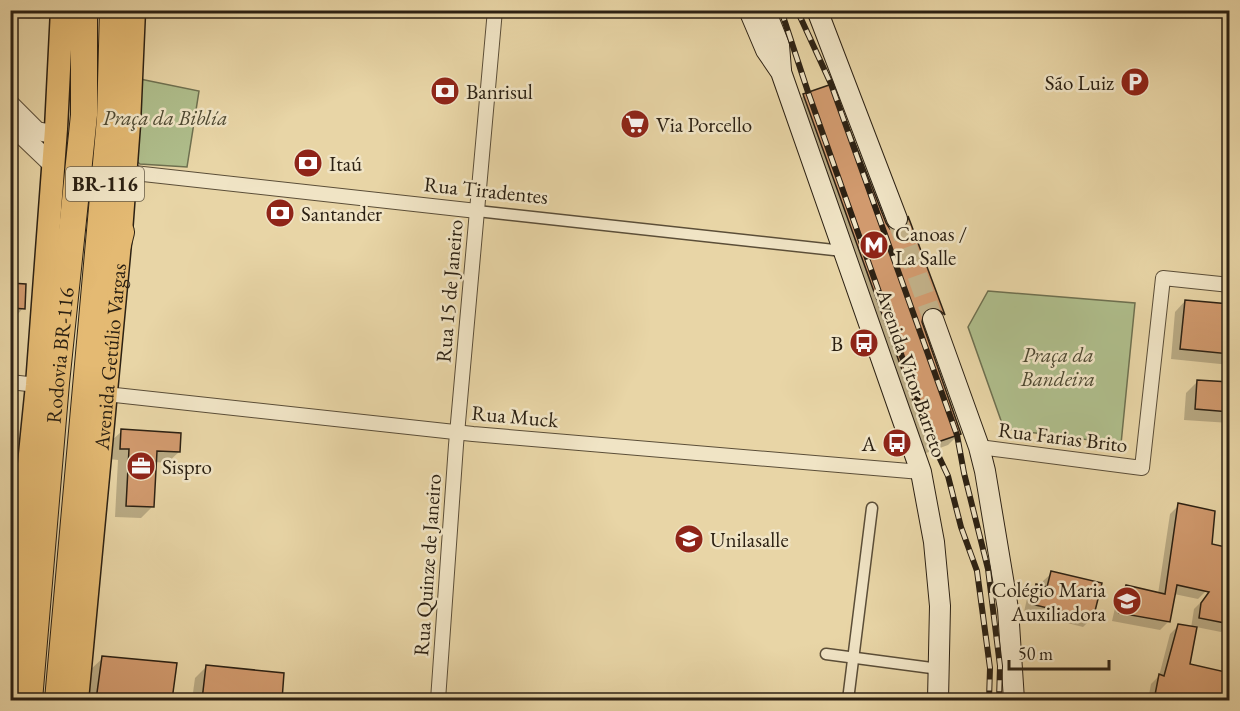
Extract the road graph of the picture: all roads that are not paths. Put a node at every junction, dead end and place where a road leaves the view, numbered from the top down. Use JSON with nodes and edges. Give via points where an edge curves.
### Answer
{"nodes":[{"id":1,"x":62,"y":10,"type":"edge"},
{"id":2,"x":84,"y":10,"type":"edge"},
{"id":3,"x":113,"y":10,"type":"edge"},
{"id":4,"x":134,"y":10,"type":"edge"},
{"id":5,"x":495,"y":10,"type":"edge"},
{"id":6,"x":749,"y":10,"type":"edge"},
{"id":7,"x":765,"y":10,"type":"edge"},
{"id":8,"x":817,"y":10,"type":"edge"},
{"id":9,"x":781,"y":72,"type":"junction"},
{"id":10,"x":10,"y":105,"type":"edge"},
{"id":11,"x":84,"y":115,"type":"junction"},
{"id":12,"x":10,"y":124,"type":"edge"},
{"id":13,"x":56,"y":129,"type":"junction"},
{"id":14,"x":54,"y":166,"type":"junction"},
{"id":15,"x":125,"y":172,"type":"junction"},
{"id":16,"x":477,"y":211,"type":"junction"},
{"id":17,"x":897,"y":219,"type":"tunnel mouth"},
{"id":18,"x":121,"y":232,"type":"junction"},
{"id":19,"x":843,"y":251,"type":"junction"},
{"id":20,"x":1230,"y":285,"type":"edge"},
{"id":21,"x":933,"y":319,"type":"tunnel mouth"},
{"id":22,"x":90,"y":356,"type":"junction"},
{"id":23,"x":10,"y":382,"type":"edge"},
{"id":24,"x":37,"y":386,"type":"junction"},
{"id":25,"x":106,"y":394,"type":"junction"},
{"id":26,"x":458,"y":432,"type":"junction"},
{"id":27,"x":980,"y":447,"type":"junction"},
{"id":28,"x":29,"y":468,"type":"junction"},
{"id":29,"x":921,"y":472,"type":"junction"},
{"id":30,"x":872,"y":508,"type":"dead end"},
{"id":31,"x":10,"y":652,"type":"edge"},
{"id":32,"x":826,"y":654,"type":"dead end"},
{"id":33,"x":855,"y":657,"type":"junction"},
{"id":34,"x":10,"y":658,"type":"edge"},
{"id":35,"x":939,"y":669,"type":"junction"},
{"id":36,"x":24,"y":700,"type":"edge"},
{"id":37,"x":29,"y":700,"type":"edge"},
{"id":38,"x":58,"y":700,"type":"edge"},
{"id":39,"x":77,"y":700,"type":"edge"},
{"id":40,"x":438,"y":700,"type":"edge"},
{"id":41,"x":848,"y":700,"type":"edge"},
{"id":42,"x":938,"y":700,"type":"edge"},
{"id":43,"x":1014,"y":700,"type":"edge"}],
"edges":[{"from":1,"to":13,"type":"main road"},
{"from":2,"to":11,"type":"highway","name":"Rodovia BR-116","number":"BR-116"},
{"from":3,"to":22,"type":"highway","name":"Rodovia BR-116","number":"BR-116","via":[[110,119]]},
{"from":4,"to":15,"type":"main road","name":"Avenida Getúlio Vargas"},
{"from":5,"to":16,"type":"street","name":"Rua 15 de Janeiro"},
{"from":6,"to":9,"type":"main road","via":[[766,50]]},
{"from":7,"to":9,"type":"main road","via":[[779,45]]},
{"from":8,"to":17,"type":"main road"},
{"from":9,"to":19,"type":"main road","name":"Avenida Vitor Barreto"},
{"from":10,"to":13,"type":"street","via":[[37,131],[47,133]]},
{"from":11,"to":28,"type":"highway","number":"BR-116","via":[[71,133],[42,441]]},
{"from":11,"to":37,"type":"highway","name":"Rodovia BR-116","number":"BR-116"},
{"from":12,"to":14,"type":"street"},
{"from":13,"to":14,"type":"main road"},
{"from":14,"to":24,"type":"main road"},
{"from":15,"to":16,"type":"street","name":"Rua Tiradentes"},
{"from":15,"to":18,"type":"main road","name":"Avenida Getúlio Vargas"},
{"from":16,"to":19,"type":"street","name":"Rua Tiradentes"},
{"from":16,"to":26,"type":"street","name":"Rua 15 de Janeiro"},
{"from":18,"to":22,"type":"highway","number":"BR-116"},
{"from":18,"to":25,"type":"main road","name":"Avenida Getúlio Vargas"},
{"from":19,"to":29,"type":"main road","name":"Avenida Vitor Barreto"},
{"from":20,"to":27,"type":"street","name":"Rua Farias Brito","via":[[1163,278],[1142,468]]},
{"from":21,"to":27,"type":"main road"},
{"from":22,"to":38,"type":"highway","name":"Rodovia BR-116","number":"BR-116"},
{"from":23,"to":24,"type":"street"},
{"from":24,"to":28,"type":"main road"},
{"from":25,"to":26,"type":"street","name":"Rua Muck"},
{"from":25,"to":39,"type":"main road","name":"Avenida Getúlio Vargas"},
{"from":26,"to":29,"type":"street","name":"Rua Muck"},
{"from":26,"to":40,"type":"street","name":"Rua Quinze de Janeiro"},
{"from":27,"to":43,"type":"main road","via":[[1008,609]]},
{"from":28,"to":31,"type":"main road"},
{"from":29,"to":35,"type":"main road","name":"Avenida Vitor Barreto","via":[[934,542],[940,606]]},
{"from":30,"to":33,"type":"street"},
{"from":32,"to":33,"type":"street"},
{"from":33,"to":35,"type":"street"},
{"from":33,"to":41,"type":"street"},
{"from":34,"to":36,"type":"highway"},
{"from":35,"to":42,"type":"main road","name":"Avenida Vitor Barreto"}]}
